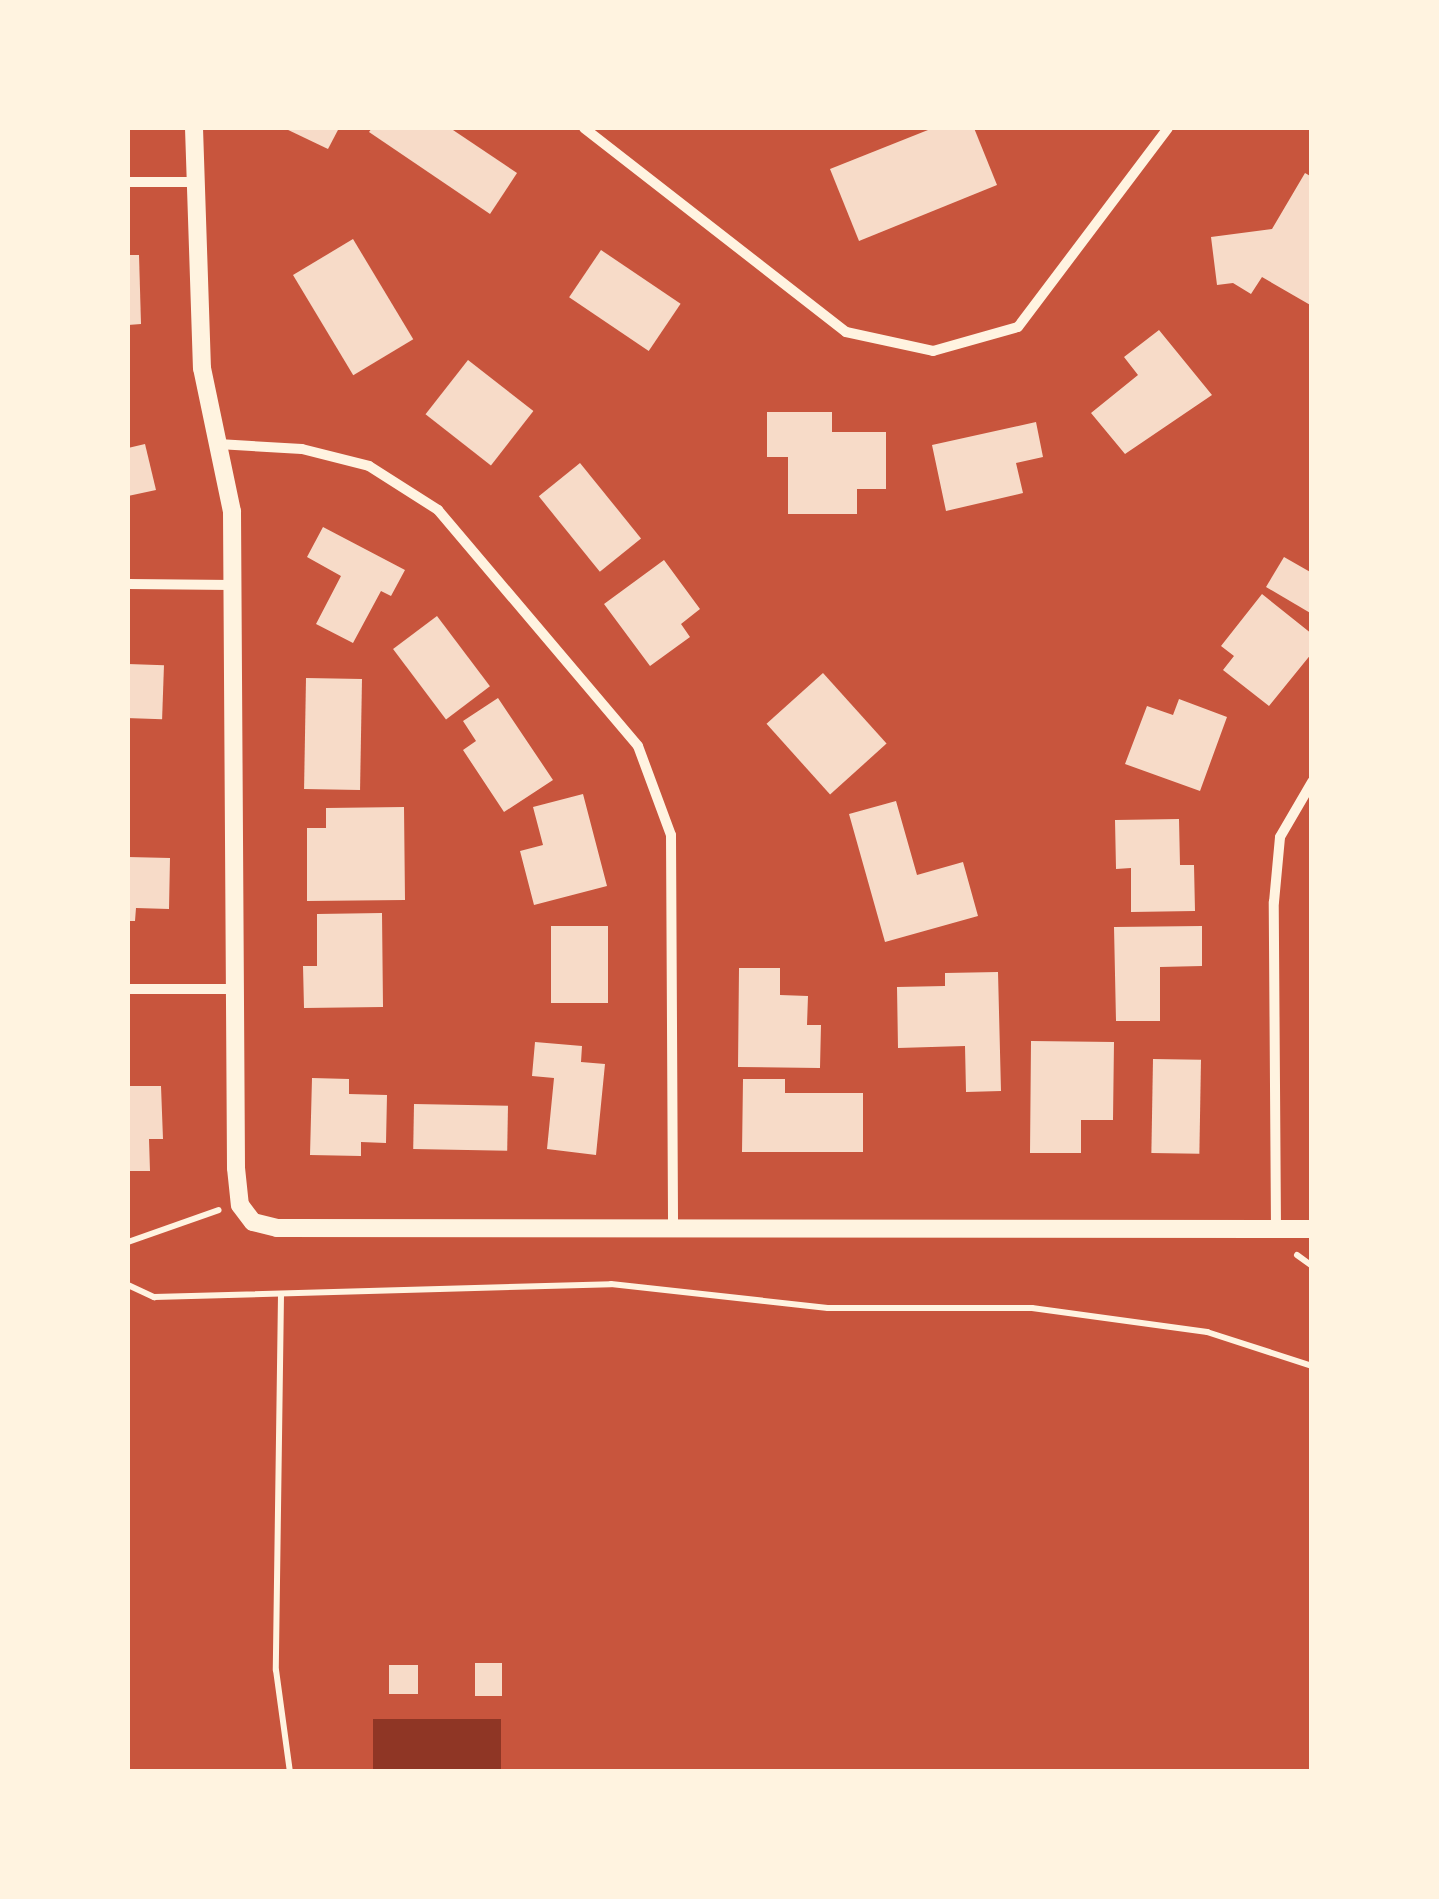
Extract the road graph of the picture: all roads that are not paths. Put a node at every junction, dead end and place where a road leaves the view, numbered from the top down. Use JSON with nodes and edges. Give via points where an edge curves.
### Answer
{"nodes":[{"id":1,"x":194,"y":128,"type":"edge"},
{"id":2,"x":584,"y":128,"type":"edge"},
{"id":3,"x":1168,"y":128,"type":"edge"},
{"id":4,"x":128,"y":182,"type":"edge"},
{"id":5,"x":193,"y":182,"type":"junction"},
{"id":6,"x":215,"y":444,"type":"junction"},
{"id":7,"x":128,"y":584,"type":"edge"},
{"id":8,"x":234,"y":585,"type":"junction"},
{"id":9,"x":1312,"y":782,"type":"edge"},
{"id":10,"x":128,"y":989,"type":"edge"},
{"id":11,"x":237,"y":989,"type":"junction"},
{"id":12,"x":673,"y":1229,"type":"junction"},
{"id":13,"x":1276,"y":1229,"type":"junction"},
{"id":14,"x":1312,"y":1229,"type":"edge"}],
"edges":[{"from":1,"to":5,"type":"street"},
{"from":2,"to":3,"type":"street","via":[[846,332],[933,350],[1018,327]]},
{"from":4,"to":5,"type":"street"},
{"from":5,"to":6,"type":"street","via":[[202,368]]},
{"from":6,"to":8,"type":"street","via":[[232,512]]},
{"from":6,"to":12,"type":"street","via":[[302,448],[368,466],[438,510],[638,746],[671,836]]},
{"from":7,"to":8,"type":"street"},
{"from":8,"to":11,"type":"street"},
{"from":9,"to":13,"type":"street","via":[[1280,837],[1274,902]]},
{"from":10,"to":11,"type":"street"},
{"from":11,"to":12,"type":"street","via":[[240,1205],[253,1222],[278,1228]]},
{"from":12,"to":13,"type":"street"},
{"from":13,"to":14,"type":"street"}]}
